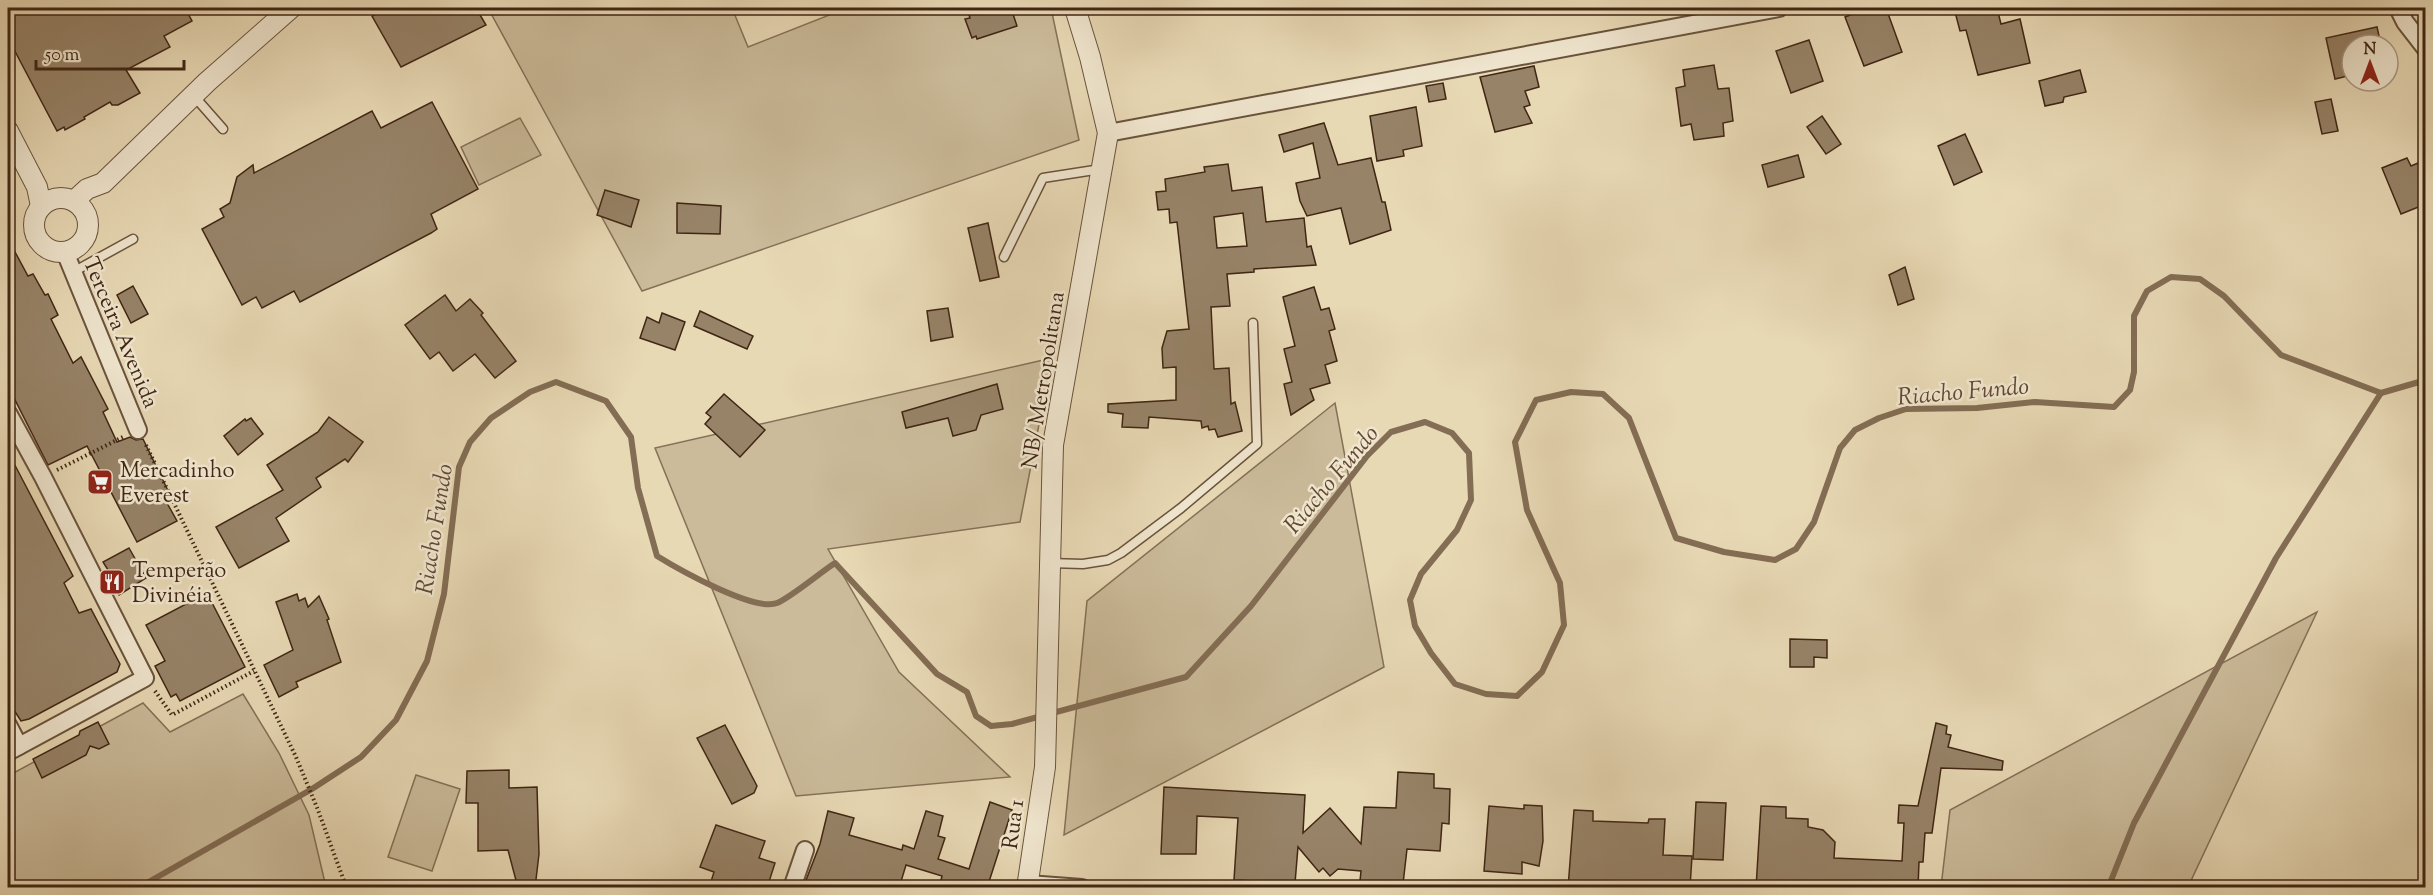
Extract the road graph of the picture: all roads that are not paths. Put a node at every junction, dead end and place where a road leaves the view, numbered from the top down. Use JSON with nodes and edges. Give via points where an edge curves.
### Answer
{"nodes":[{"id":1,"x":291,"y":8,"type":"edge"},
{"id":2,"x":1075,"y":8,"type":"edge"},
{"id":3,"x":1779,"y":8,"type":"edge"},
{"id":4,"x":2398,"y":8,"type":"edge"},
{"id":5,"x":2426,"y":49,"type":"edge"},
{"id":6,"x":194,"y":96,"type":"junction"},
{"id":7,"x":223,"y":129,"type":"dead end"},
{"id":8,"x":8,"y":131,"type":"edge"},
{"id":9,"x":1108,"y":133,"type":"junction"},
{"id":10,"x":1102,"y":168,"type":"junction"},
{"id":11,"x":47,"y":203,"type":"junction"},
{"id":12,"x":80,"y":208,"type":"junction"},
{"id":13,"x":134,"y":239,"type":"dead end"},
{"id":14,"x":64,"y":252,"type":"junction"},
{"id":15,"x":1004,"y":257,"type":"dead end"},
{"id":16,"x":72,"y":272,"type":"junction"},
{"id":17,"x":1253,"y":323,"type":"dead end"},
{"id":18,"x":8,"y":413,"type":"edge"},
{"id":19,"x":138,"y":429,"type":"road end"},
{"id":20,"x":1049,"y":563,"type":"junction"},
{"id":21,"x":8,"y":725,"type":"edge"},
{"id":22,"x":13,"y":749,"type":"edge"},
{"id":23,"x":1045,"y":767,"type":"joint"},
{"id":24,"x":805,"y":850,"type":"dead end"},
{"id":25,"x":1028,"y":886,"type":"edge"},
{"id":26,"x":792,"y":888,"type":"edge"},
{"id":27,"x":1082,"y":888,"type":"edge"}],
"edges":[{"from":1,"to":6,"type":"street"},
{"from":2,"to":9,"type":"street","name":"NB/ Metropolitana"},
{"from":3,"to":9,"type":"street"},
{"from":4,"to":5,"type":"street"},
{"from":6,"to":7,"type":"lane"},
{"from":6,"to":12,"type":"street","via":[[102,183],[97,199]]},
{"from":8,"to":11,"type":"street"},
{"from":9,"to":10,"type":"street","name":"NB/ Metropolitana"},
{"from":10,"to":15,"type":"lane","via":[[1043,178]]},
{"from":10,"to":20,"type":"street","name":"NB/ Metropolitana","via":[[1053,445]]},
{"from":11,"to":12,"type":"street","via":[[60,198]]},
{"from":11,"to":14,"type":"street","via":[[34,221],[36,237],[48,249]]},
{"from":12,"to":14,"type":"street","via":[[87,230],[72,250]]},
{"from":13,"to":16,"type":"lane"},
{"from":14,"to":16,"type":"street","name":"Terceira Avenida"},
{"from":16,"to":19,"type":"street","name":"Terceira Avenida"},
{"from":17,"to":20,"type":"lane","via":[[1257,444],[1181,508],[1108,560]]},
{"from":18,"to":22,"type":"street","via":[[145,678]]},
{"from":20,"to":23,"type":"street","name":"NB/ Metropolitana"},
{"from":21,"to":22,"type":"street"},
{"from":23,"to":25,"type":"street","name":"Rua 1"},
{"from":24,"to":26,"type":"street"},
{"from":25,"to":27,"type":"street"}]}
